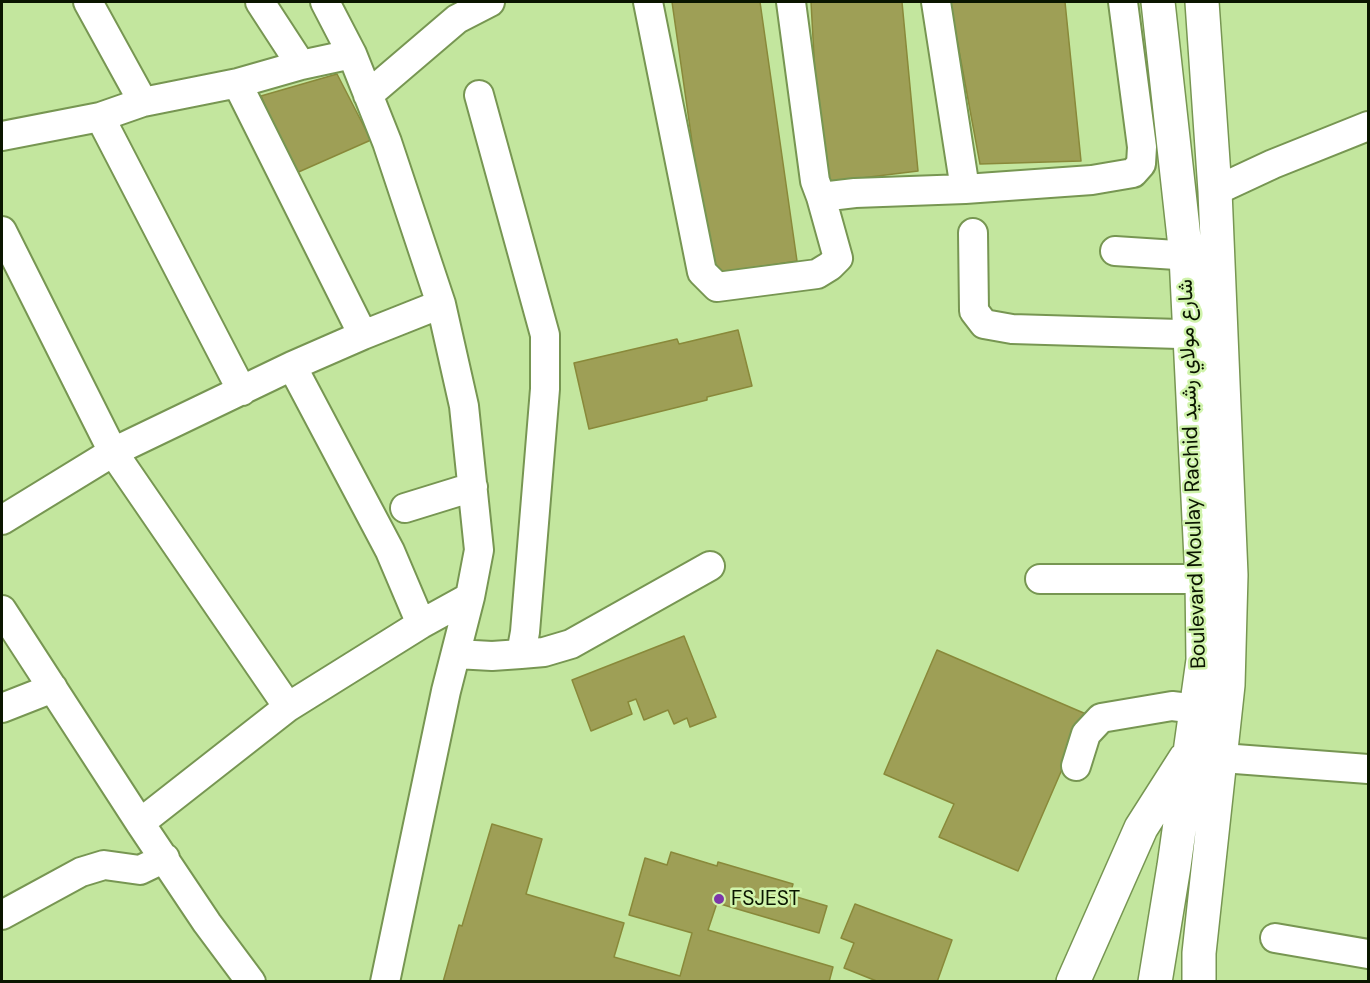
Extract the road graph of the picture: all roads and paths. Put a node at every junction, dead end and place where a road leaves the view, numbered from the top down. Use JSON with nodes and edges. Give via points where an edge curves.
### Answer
{"nodes":[{"id":1,"x":88,"y":2,"type":"edge"},
{"id":2,"x":260,"y":2,"type":"edge"},
{"id":3,"x":325,"y":2,"type":"edge"},
{"id":4,"x":490,"y":2,"type":"edge"},
{"id":5,"x":648,"y":2,"type":"edge"},
{"id":6,"x":791,"y":2,"type":"edge"},
{"id":7,"x":936,"y":2,"type":"edge"},
{"id":8,"x":1124,"y":2,"type":"edge"},
{"id":9,"x":1158,"y":2,"type":"edge"},
{"id":10,"x":1202,"y":2,"type":"edge"},
{"id":11,"x":352,"y":54,"type":"junction"},
{"id":12,"x":302,"y":65,"type":"junction"},
{"id":13,"x":240,"y":89,"type":"dead end"},
{"id":14,"x":368,"y":95,"type":"junction"},
{"id":15,"x":479,"y":95,"type":"dead end"},
{"id":16,"x":143,"y":102,"type":"junction"},
{"id":17,"x":100,"y":117,"type":"junction"},
{"id":18,"x":1368,"y":126,"type":"edge"},
{"id":19,"x":2,"y":136,"type":"edge"},
{"id":20,"x":1177,"y":166,"type":"junction"},
{"id":21,"x":1137,"y":170,"type":"junction"},
{"id":22,"x":965,"y":189,"type":"junction"},
{"id":23,"x":1215,"y":191,"type":"junction"},
{"id":24,"x":821,"y":197,"type":"junction"},
{"id":25,"x":2,"y":231,"type":"edge"},
{"id":26,"x":973,"y":233,"type":"dead end"},
{"id":27,"x":1116,"y":251,"type":"dead end"},
{"id":28,"x":1186,"y":256,"type":"junction"},
{"id":29,"x":1218,"y":258,"type":"junction"},
{"id":30,"x":441,"y":304,"type":"junction"},
{"id":31,"x":363,"y":334,"type":"junction"},
{"id":32,"x":1189,"y":334,"type":"junction"},
{"id":33,"x":1221,"y":335,"type":"junction"},
{"id":34,"x":292,"y":366,"type":"junction"},
{"id":35,"x":242,"y":391,"type":"junction"},
{"id":36,"x":112,"y":452,"type":"junction"},
{"id":37,"x":473,"y":487,"type":"junction"},
{"id":38,"x":405,"y":508,"type":"dead end"},
{"id":39,"x":2,"y":520,"type":"edge"},
{"id":40,"x":710,"y":566,"type":"dead end"},
{"id":41,"x":1216,"y":577,"type":"junction"},
{"id":42,"x":1040,"y":579,"type":"dead end"},
{"id":43,"x":470,"y":597,"type":"junction"},
{"id":44,"x":2,"y":610,"type":"edge"},
{"id":45,"x":421,"y":624,"type":"junction"},
{"id":46,"x":456,"y":654,"type":"junction"},
{"id":47,"x":521,"y":654,"type":"junction"},
{"id":48,"x":53,"y":688,"type":"junction"},
{"id":49,"x":288,"y":707,"type":"junction"},
{"id":50,"x":2,"y":708,"type":"edge"},
{"id":51,"x":1197,"y":709,"type":"junction"},
{"id":52,"x":1189,"y":753,"type":"junction"},
{"id":53,"x":1221,"y":758,"type":"junction"},
{"id":54,"x":1076,"y":766,"type":"dead end"},
{"id":55,"x":1368,"y":769,"type":"edge"},
{"id":56,"x":140,"y":824,"type":"junction"},
{"id":57,"x":165,"y":858,"type":"junction"},
{"id":58,"x":2,"y":915,"type":"edge"},
{"id":59,"x":1275,"y":938,"type":"dead end"},
{"id":60,"x":1368,"y":954,"type":"edge"},
{"id":61,"x":251,"y":981,"type":"edge"},
{"id":62,"x":385,"y":981,"type":"edge"},
{"id":63,"x":1073,"y":981,"type":"edge"},
{"id":64,"x":1155,"y":981,"type":"edge"},
{"id":65,"x":1199,"y":981,"type":"edge"}],
"edges":[{"from":1,"to":16,"type":"street"},
{"from":2,"to":12,"type":"street"},
{"from":3,"to":11,"type":"street"},
{"from":4,"to":14,"type":"street","via":[[457,19]]},
{"from":5,"to":24,"type":"street","via":[[702,272],[709,281],[717,287],[818,274],[830,266],[838,258]]},
{"from":6,"to":24,"type":"street","via":[[814,181]]},
{"from":7,"to":22,"type":"street"},
{"from":8,"to":21,"type":"street","via":[[1142,147]]},
{"from":9,"to":20,"type":"main road","name":"Boulevard Moulay Rachid شارع مولاي رشيد"},
{"from":10,"to":23,"type":"main road","name":"Boulevard Moulay Rachid شارع مولاي رشيد"},
{"from":11,"to":12,"type":"street"},
{"from":11,"to":14,"type":"street"},
{"from":12,"to":16,"type":"street"},
{"from":13,"to":31,"type":"street"},
{"from":14,"to":30,"type":"street"},
{"from":15,"to":47,"type":"street","via":[[545,335],[545,389]]},
{"from":16,"to":17,"type":"street"},
{"from":17,"to":19,"type":"street"},
{"from":17,"to":35,"type":"street"},
{"from":18,"to":23,"type":"street"},
{"from":20,"to":21,"type":"street"},
{"from":20,"to":28,"type":"main road","name":"Boulevard Moulay Rachid شارع مولاي رشيد"},
{"from":21,"to":22,"type":"street","via":[[1092,180]]},
{"from":22,"to":24,"type":"street"},
{"from":23,"to":29,"type":"main road","name":"Boulevard Moulay Rachid شارع مولاي رشيد"},
{"from":25,"to":36,"type":"street"},
{"from":26,"to":32,"type":"street","via":[[974,311],[984,324],[1012,329]]},
{"from":27,"to":28,"type":"street"},
{"from":28,"to":29,"type":"street"},
{"from":28,"to":32,"type":"main road","name":"Boulevard Moulay Rachid شارع مولاي رشيد"},
{"from":29,"to":33,"type":"main road","name":"Boulevard Moulay Rachid شارع مولاي رشيد"},
{"from":30,"to":31,"type":"street"},
{"from":30,"to":37,"type":"street","via":[[464,406]]},
{"from":31,"to":34,"type":"street"},
{"from":32,"to":33,"type":"street"},
{"from":32,"to":41,"type":"main road","name":"Boulevard Moulay Rachid شارع مولاي رشيد"},
{"from":33,"to":41,"type":"main road","name":"Boulevard Moulay Rachid شارع مولاي رشيد"},
{"from":34,"to":35,"type":"street"},
{"from":34,"to":45,"type":"street","via":[[390,551]]},
{"from":35,"to":36,"type":"street"},
{"from":36,"to":39,"type":"street"},
{"from":36,"to":49,"type":"street"},
{"from":37,"to":38,"type":"street"},
{"from":37,"to":43,"type":"street","via":[[479,550]]},
{"from":40,"to":47,"type":"street","via":[[571,644]]},
{"from":41,"to":42,"type":"street"},
{"from":41,"to":51,"type":"main road","name":"Boulevard Moulay Rachid شارع مولاي رشيد"},
{"from":41,"to":53,"type":"main road","name":"Boulevard Moulay Rachid شارع مولاي رشيد","via":[[1228,685]]},
{"from":43,"to":45,"type":"street"},
{"from":43,"to":46,"type":"street"},
{"from":44,"to":48,"type":"street"},
{"from":45,"to":49,"type":"street"},
{"from":46,"to":47,"type":"street"},
{"from":46,"to":62,"type":"street"},
{"from":48,"to":50,"type":"street"},
{"from":48,"to":56,"type":"street"},
{"from":49,"to":56,"type":"street"},
{"from":51,"to":52,"type":"main road","name":"Boulevard Moulay Rachid شارع مولاي رشيد"},
{"from":51,"to":54,"type":"street","via":[[1172,706],[1101,717],[1086,734]]},
{"from":52,"to":63,"type":"main road","via":[[1141,828]]},
{"from":52,"to":64,"type":"main road","name":"Boulevard Moulay Rachid شارع مولاي رشيد"},
{"from":53,"to":55,"type":"street"},
{"from":53,"to":65,"type":"main road","name":"Boulevard Moulay Rachid شارع مولاي رشيد"},
{"from":56,"to":57,"type":"street"},
{"from":57,"to":58,"type":"street","via":[[140,870],[104,865],[81,872]]},
{"from":57,"to":61,"type":"street"},
{"from":59,"to":60,"type":"street"}]}
